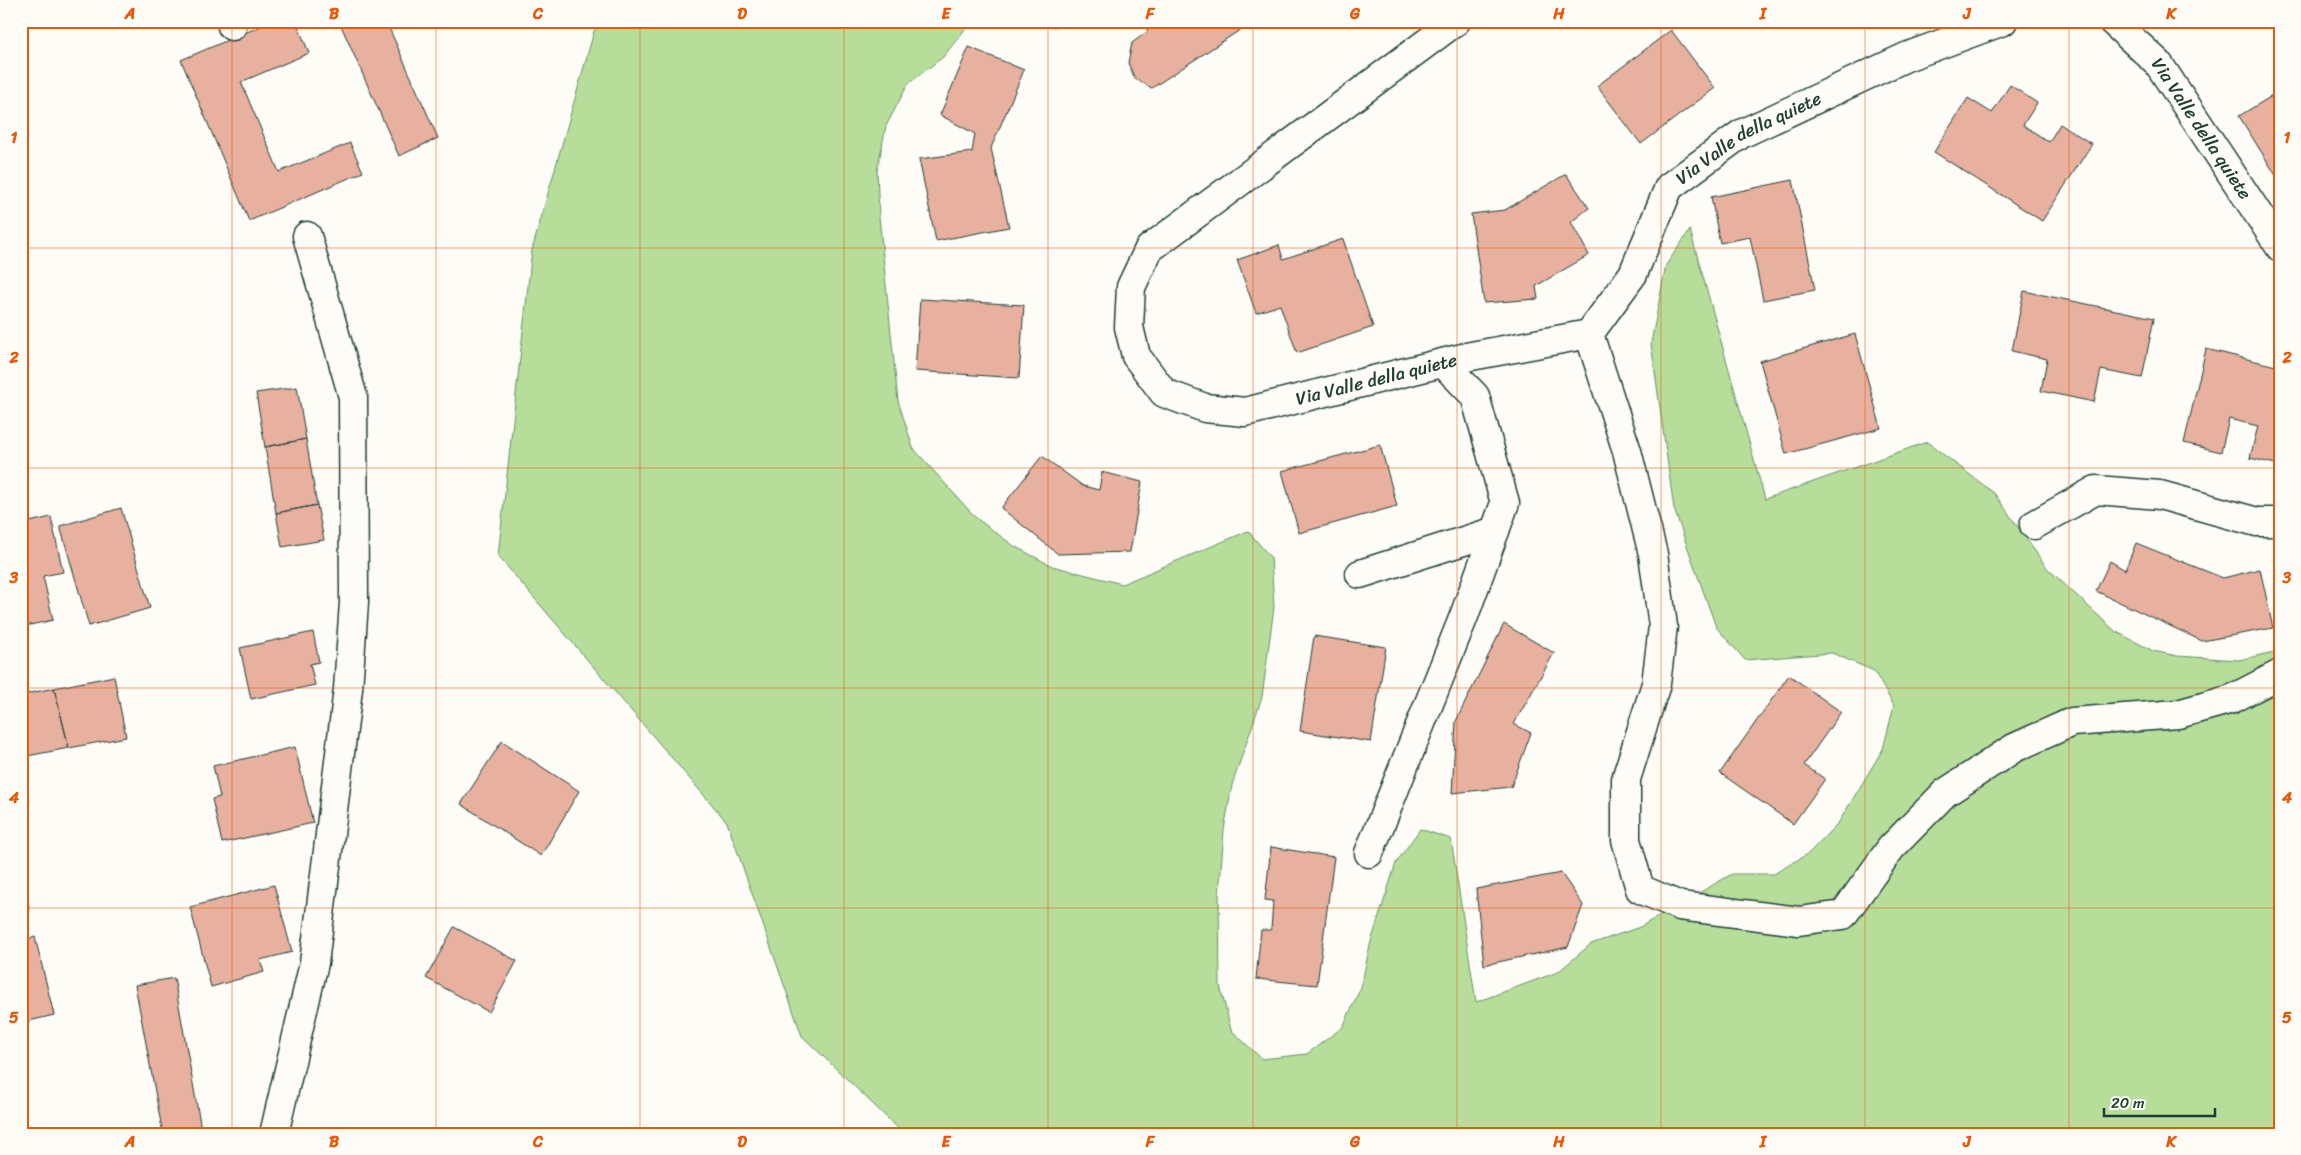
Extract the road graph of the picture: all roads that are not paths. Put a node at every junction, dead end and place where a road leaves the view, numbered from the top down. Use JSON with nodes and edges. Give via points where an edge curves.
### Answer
{"nodes":[{"id":1,"x":1456,"y":21,"type":"edge"},
{"id":2,"x":2002,"y":21,"type":"edge"},
{"id":3,"x":2112,"y":21,"type":"edge"},
{"id":4,"x":307,"y":236,"type":"dead end"},
{"id":5,"x":2280,"y":247,"type":"edge"},
{"id":6,"x":1589,"y":334,"type":"junction"},
{"id":7,"x":1443,"y":363,"type":"junction"},
{"id":8,"x":2280,"y":522,"type":"edge"},
{"id":9,"x":2034,"y":525,"type":"dead end"},
{"id":10,"x":1495,"y":531,"type":"junction"},
{"id":11,"x":1360,"y":574,"type":"dead end"},
{"id":12,"x":2280,"y":674,"type":"edge"},
{"id":13,"x":1368,"y":853,"type":"dead end"},
{"id":14,"x":274,"y":1134,"type":"edge"}],
"edges":[{"from":1,"to":7,"type":"street","name":"Via Valle della quiete","via":[[1150,249],[1131,287],[1129,327],[1136,356],[1164,393],[1205,408],[1245,412]]},
{"from":2,"to":6,"type":"street","name":"Via Valle della quiete","via":[[1906,57],[1741,134],[1669,186],[1634,274]]},
{"from":3,"to":5,"type":"street","name":"Via Valle della quiete","via":[[2158,63]]},
{"from":4,"to":14,"type":"street","via":[[353,397],[354,602],[348,689],[314,963]]},
{"from":6,"to":7,"type":"street","name":"Via Valle della quiete"},
{"from":6,"to":12,"type":"street","via":[[1632,470],[1653,554],[1663,626],[1656,684],[1626,778],[1626,840],[1640,889],[1680,906],[1799,921],[1843,915],[1891,848],[1945,793],[2014,748],[2072,722],[2178,714],[2232,700]]},
{"from":7,"to":10,"type":"street","via":[[1475,396],[1505,503]]},
{"from":8,"to":9,"type":"street","via":[[2256,522],[2160,495],[2096,490]]},
{"from":10,"to":11,"type":"street"},
{"from":10,"to":13,"type":"street"}]}
